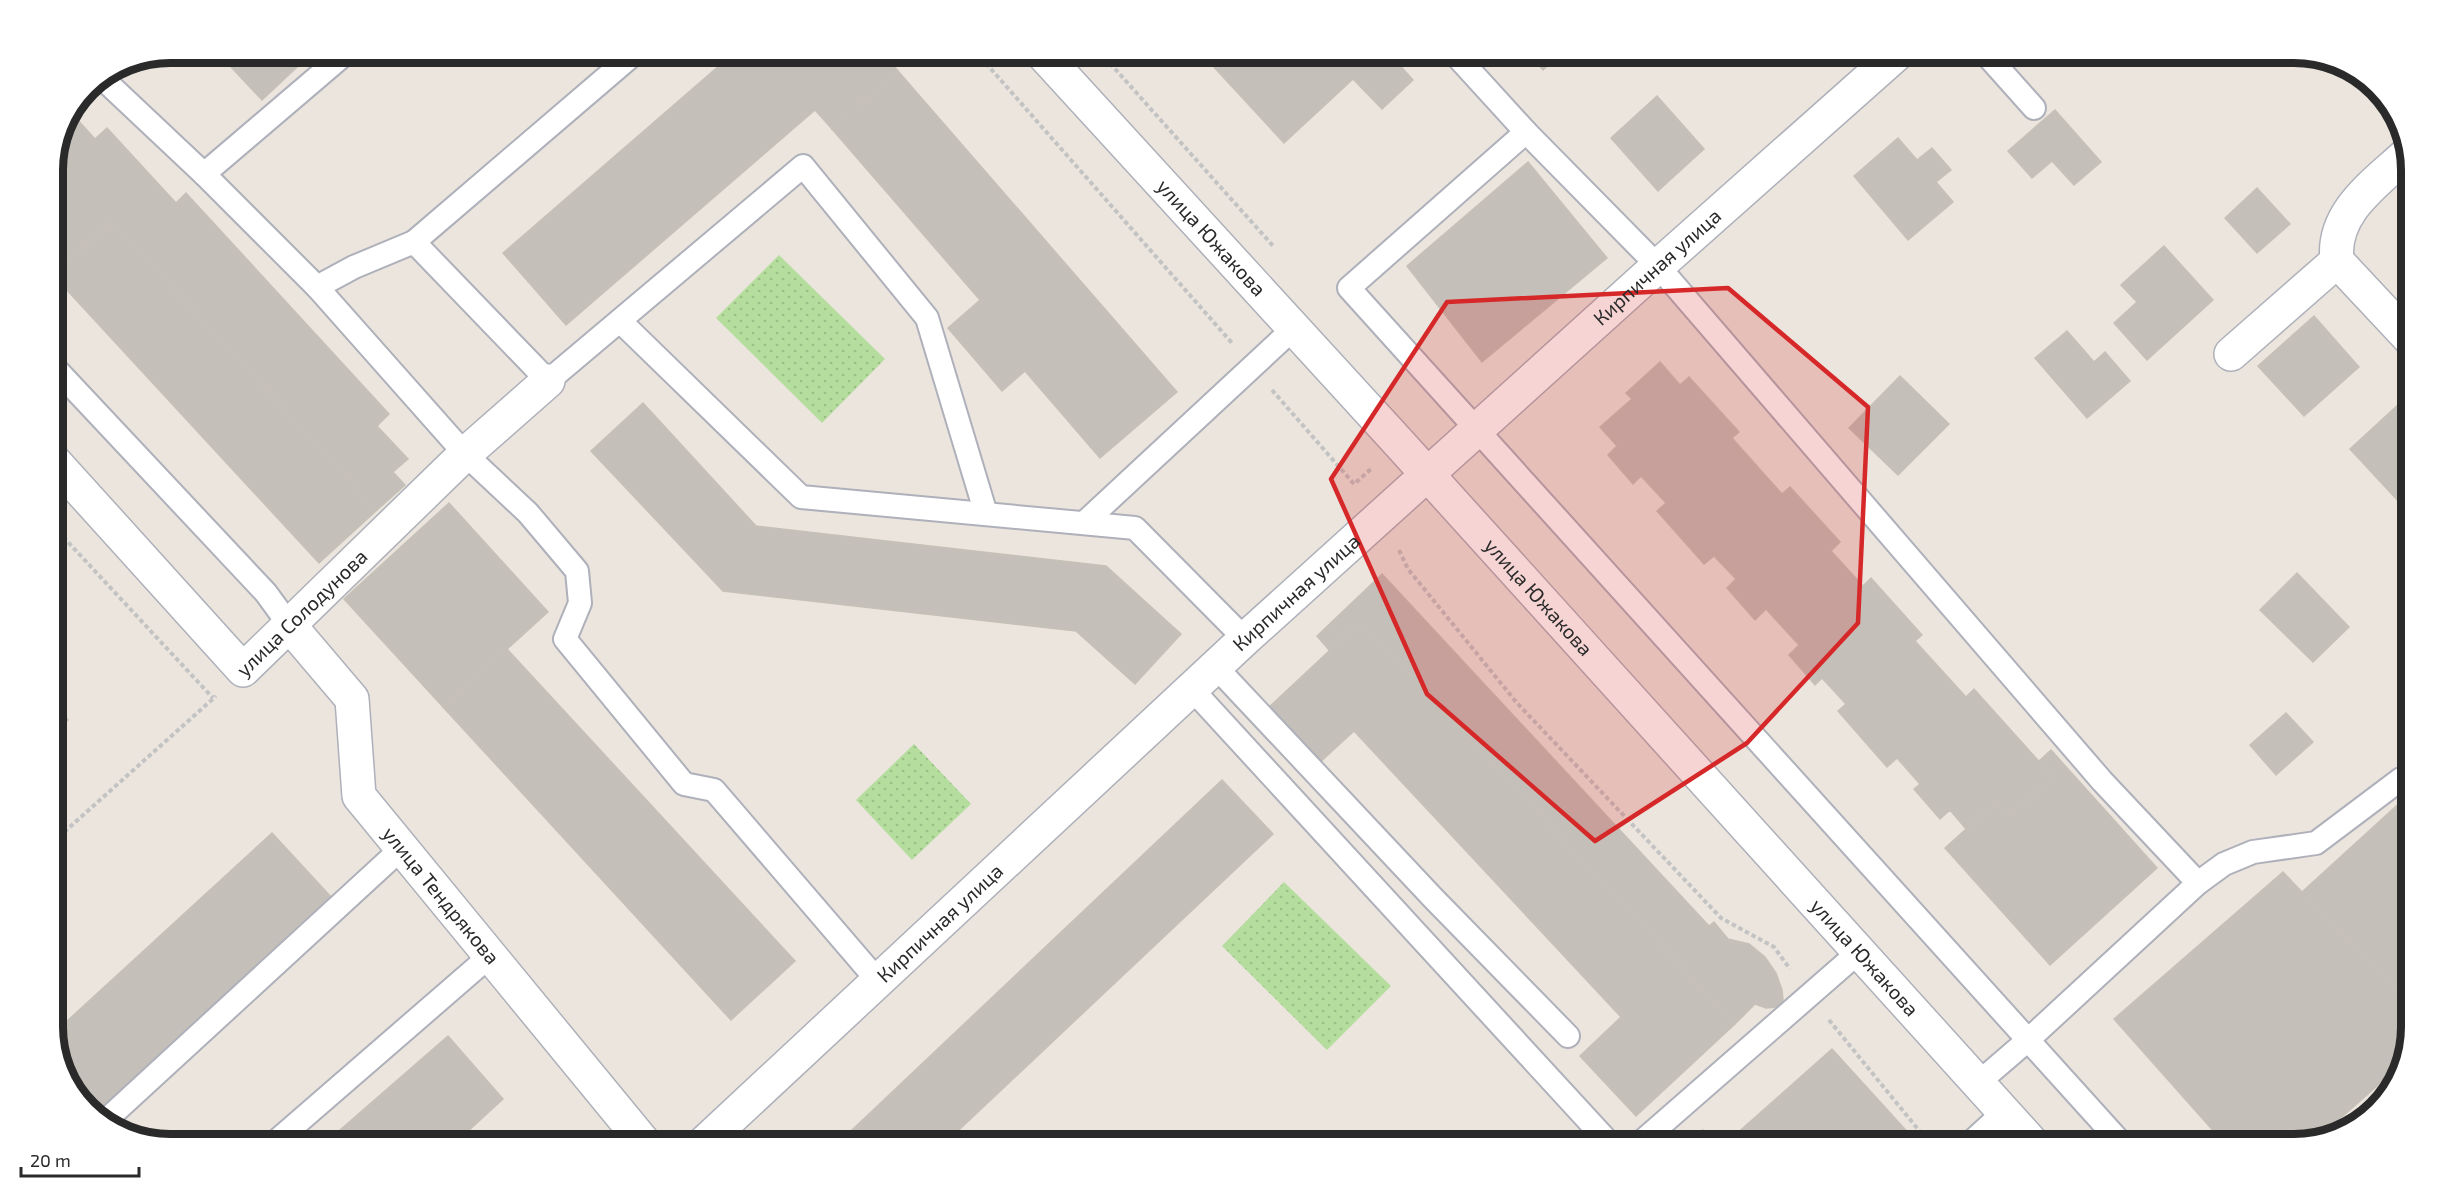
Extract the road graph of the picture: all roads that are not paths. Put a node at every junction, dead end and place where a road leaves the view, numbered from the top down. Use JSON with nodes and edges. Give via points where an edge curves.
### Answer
{"nodes":[{"id":1,"x":334,"y":63,"type":"edge"},
{"id":2,"x":623,"y":63,"type":"edge"},
{"id":3,"x":1051,"y":63,"type":"edge"},
{"id":4,"x":1463,"y":63,"type":"edge"},
{"id":5,"x":1887,"y":63,"type":"edge"},
{"id":6,"x":1994,"y":63,"type":"edge"},
{"id":7,"x":108,"y":83,"type":"edge"},
{"id":8,"x":2034,"y":108,"type":"dead end"},
{"id":9,"x":1526,"y":132,"type":"junction"},
{"id":10,"x":2401,"y":160,"type":"edge"},
{"id":11,"x":204,"y":174,"type":"junction"},
{"id":12,"x":414,"y":242,"type":"junction"},
{"id":13,"x":2337,"y":261,"type":"junction"},
{"id":14,"x":1658,"y":266,"type":"junction"},
{"id":15,"x":317,"y":287,"type":"junction"},
{"id":16,"x":620,"y":321,"type":"junction"},
{"id":17,"x":1294,"y":328,"type":"junction"},
{"id":18,"x":2401,"y":329,"type":"edge"},
{"id":19,"x":2231,"y":354,"type":"dead end"},
{"id":20,"x":63,"y":377,"type":"edge"},
{"id":21,"x":548,"y":381,"type":"junction"},
{"id":22,"x":1476,"y":430,"type":"junction"},
{"id":23,"x":465,"y":454,"type":"junction"},
{"id":24,"x":63,"y":471,"type":"edge"},
{"id":25,"x":1428,"y":475,"type":"junction"},
{"id":26,"x":986,"y":514,"type":"junction"},
{"id":27,"x":1084,"y":523,"type":"junction"},
{"id":28,"x":290,"y":626,"type":"junction"},
{"id":29,"x":1245,"y":639,"type":"junction"},
{"id":30,"x":1215,"y":666,"type":"junction"},
{"id":31,"x":1191,"y":688,"type":"junction"},
{"id":32,"x":2401,"y":780,"type":"edge"},
{"id":33,"x":402,"y":848,"type":"junction"},
{"id":34,"x":2198,"y":884,"type":"junction"},
{"id":35,"x":1860,"y":951,"type":"junction"},
{"id":36,"x":491,"y":955,"type":"junction"},
{"id":37,"x":878,"y":981,"type":"junction"},
{"id":38,"x":1568,"y":1036,"type":"dead end"},
{"id":39,"x":2028,"y":1040,"type":"junction"},
{"id":40,"x":1978,"y":1083,"type":"junction"},
{"id":41,"x":111,"y":1116,"type":"edge"},
{"id":42,"x":285,"y":1134,"type":"edge"},
{"id":43,"x":637,"y":1134,"type":"edge"},
{"id":44,"x":715,"y":1134,"type":"edge"},
{"id":45,"x":1601,"y":1134,"type":"edge"},
{"id":46,"x":1650,"y":1134,"type":"edge"},
{"id":47,"x":2018,"y":1134,"type":"edge"},
{"id":48,"x":2113,"y":1134,"type":"edge"}],
"edges":[{"from":1,"to":11,"type":"lane"},
{"from":2,"to":12,"type":"lane"},
{"from":3,"to":17,"type":"street","name":"улица Южакова"},
{"from":4,"to":9,"type":"lane"},
{"from":5,"to":14,"type":"street","name":"Кирпичная улица"},
{"from":6,"to":8,"type":"lane"},
{"from":7,"to":11,"type":"lane"},
{"from":9,"to":14,"type":"lane"},
{"from":9,"to":22,"type":"lane","via":[[1349,288]]},
{"from":10,"to":13,"type":"street","via":[[2344,216],[2335,248]]},
{"from":11,"to":15,"type":"lane"},
{"from":12,"to":15,"type":"lane"},
{"from":12,"to":21,"type":"lane"},
{"from":13,"to":18,"type":"street"},
{"from":13,"to":19,"type":"street"},
{"from":14,"to":22,"type":"street","name":"Кирпичная улица"},
{"from":14,"to":34,"type":"lane","via":[[2102,781]]},
{"from":15,"to":23,"type":"lane"},
{"from":16,"to":21,"type":"lane"},
{"from":16,"to":26,"type":"lane","via":[[801,497]]},
{"from":16,"to":26,"type":"lane","via":[[803,166],[927,318]]},
{"from":17,"to":25,"type":"street","name":"улица Южакова"},
{"from":17,"to":27,"type":"lane"},
{"from":20,"to":28,"type":"lane","via":[[266,593]]},
{"from":21,"to":23,"type":"street","name":"улица Солодунова"},
{"from":22,"to":25,"type":"street","name":"Кирпичная улица"},
{"from":22,"to":39,"type":"lane"},
{"from":23,"to":28,"type":"street","name":"улица Солодунова"},
{"from":23,"to":37,"type":"lane","via":[[528,513],[578,571],[580,603],[565,639],[684,784],[714,790]]},
{"from":24,"to":28,"type":"street","name":"улица Солодунова","via":[[243,670]]},
{"from":25,"to":29,"type":"street","name":"Кирпичная улица"},
{"from":25,"to":35,"type":"street","name":"улица Южакова"},
{"from":26,"to":27,"type":"lane"},
{"from":27,"to":29,"type":"lane","via":[[1135,528]]},
{"from":28,"to":33,"type":"street","name":"улица Тендрякова","via":[[352,699],[359,796]]},
{"from":29,"to":30,"type":"street","name":"Кирпичная улица"},
{"from":30,"to":31,"type":"street","name":"Кирпичная улица"},
{"from":30,"to":38,"type":"lane"},
{"from":31,"to":37,"type":"street","name":"Кирпичная улица"},
{"from":31,"to":45,"type":"lane"},
{"from":32,"to":34,"type":"lane","via":[[2316,843],[2253,852],[2224,864]]},
{"from":33,"to":36,"type":"street","name":"улица Тендрякова"},
{"from":33,"to":41,"type":"lane"},
{"from":34,"to":39,"type":"lane"},
{"from":35,"to":40,"type":"street","name":"улица Южакова"},
{"from":35,"to":46,"type":"lane"},
{"from":36,"to":42,"type":"lane"},
{"from":36,"to":43,"type":"street","name":"улица Тендрякова"},
{"from":37,"to":44,"type":"street","name":"Кирпичная улица"},
{"from":39,"to":40,"type":"lane"},
{"from":39,"to":48,"type":"lane"},
{"from":40,"to":47,"type":"street","name":"улица Южакова"}]}
